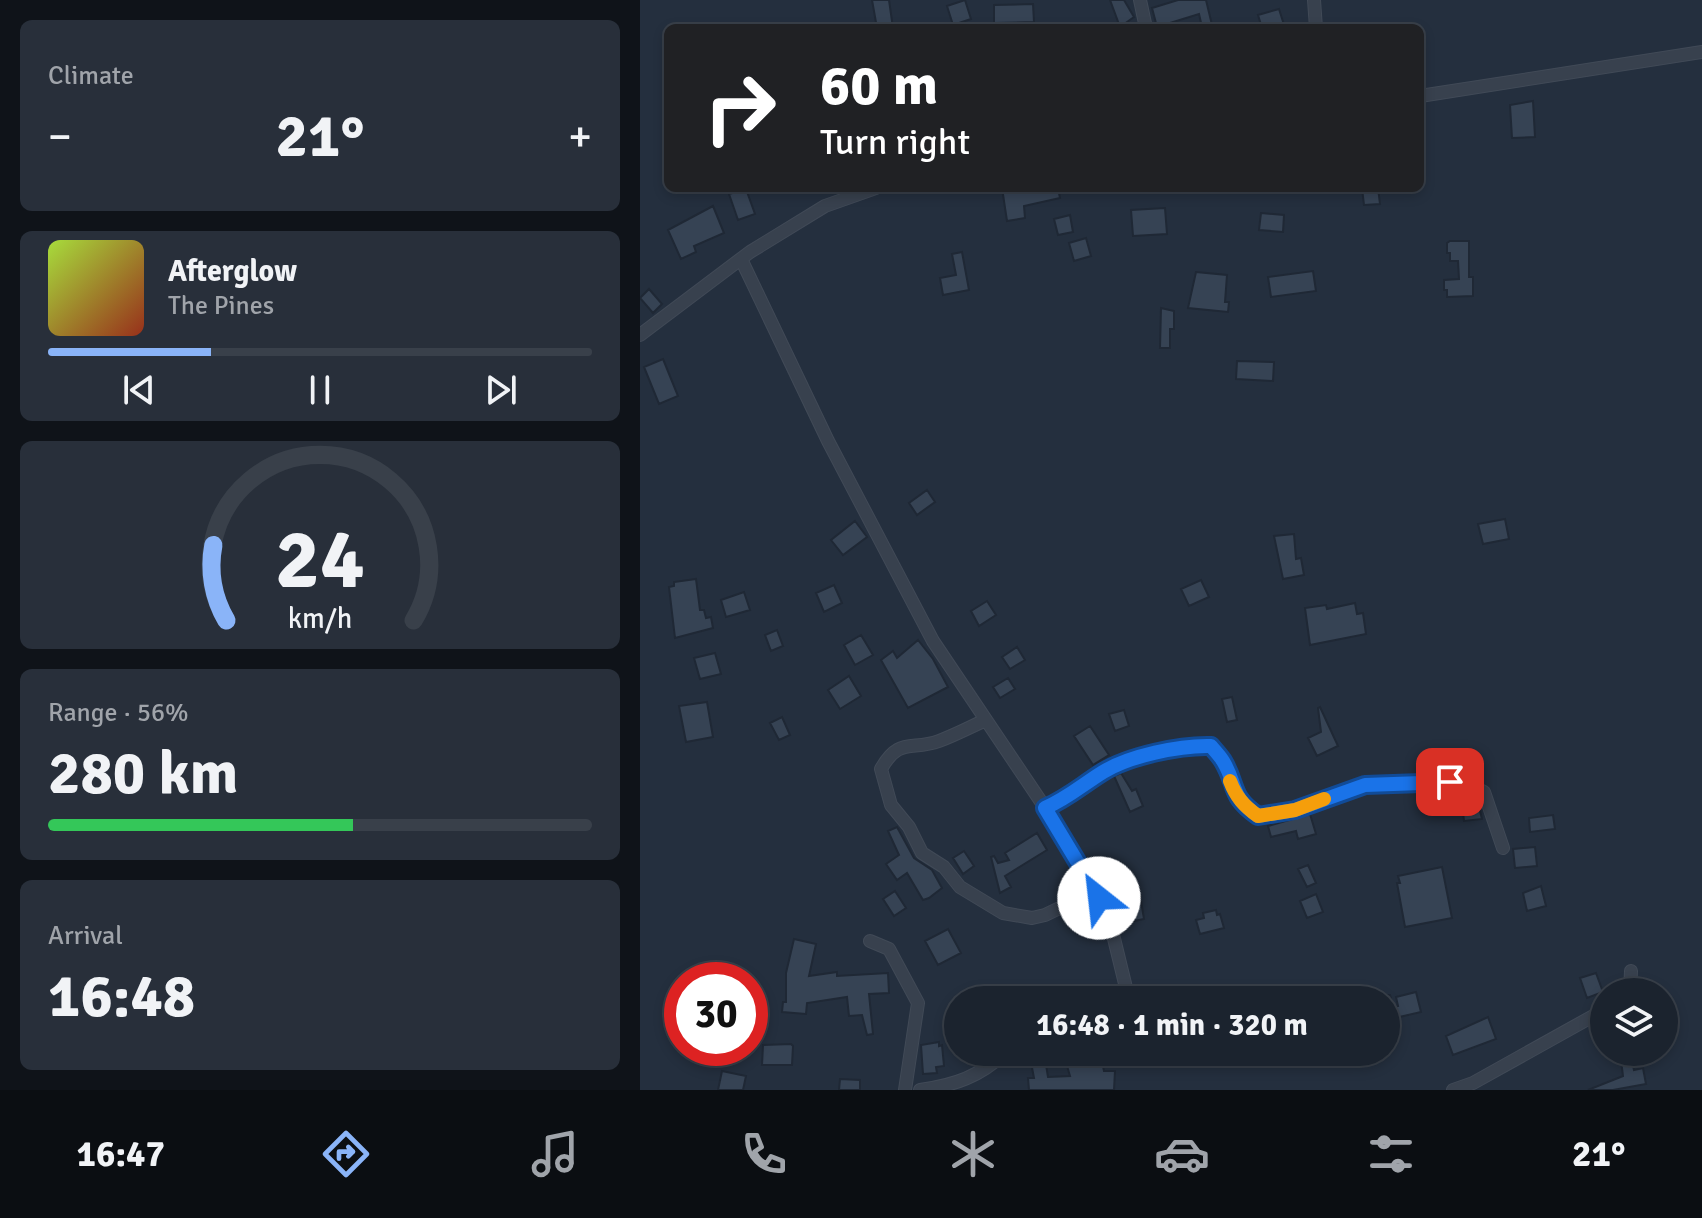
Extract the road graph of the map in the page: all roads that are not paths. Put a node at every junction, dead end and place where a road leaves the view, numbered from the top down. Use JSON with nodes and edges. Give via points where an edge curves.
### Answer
{"nodes":[{"id":1,"x":1140,"y":0,"type":"edge"},
{"id":2,"x":1314,"y":0,"type":"edge"},
{"id":3,"x":1145,"y":24,"type":"edge"},
{"id":4,"x":1316,"y":24,"type":"edge"},
{"id":5,"x":1702,"y":52,"type":"edge"},
{"id":6,"x":1424,"y":95,"type":"edge"},
{"id":7,"x":865,"y":192,"type":"edge"},
{"id":8,"x":741,"y":259,"type":"junction"},
{"id":9,"x":640,"y":335,"type":"edge"},
{"id":10,"x":986,"y":720,"type":"junction"},
{"id":11,"x":1045,"y":808,"type":"junction"},
{"id":12,"x":1503,"y":848,"type":"dead end"},
{"id":13,"x":1095,"y":891,"type":"junction"},
{"id":14,"x":870,"y":941,"type":"dead end"},
{"id":15,"x":1631,"y":971,"type":"dead end"},
{"id":16,"x":1631,"y":978,"type":"edge"},
{"id":17,"x":1126,"y":986,"type":"edge"},
{"id":18,"x":1590,"y":1018,"type":"edge"},
{"id":19,"x":988,"y":1066,"type":"edge"},
{"id":20,"x":905,"y":1090,"type":"edge"},
{"id":21,"x":920,"y":1090,"type":"edge"},
{"id":22,"x":1453,"y":1090,"type":"edge"}],
"edges":[{"from":1,"to":3,"type":"street"},
{"from":2,"to":4,"type":"street"},
{"from":5,"to":6,"type":"street"},
{"from":7,"to":8,"type":"street","via":[[825,206]]},
{"from":8,"to":9,"type":"street"},
{"from":8,"to":10,"type":"street","via":[[933,641]]},
{"from":10,"to":11,"type":"street"},
{"from":10,"to":13,"type":"street","via":[[936,742],[905,745],[890,754],[881,769],[891,805],[922,853],[944,867],[960,887],[1003,913],[1045,915]]},
{"from":11,"to":12,"type":"street","via":[[1126,762],[1188,745],[1211,746],[1224,762],[1234,793],[1258,816],[1295,810],[1365,785],[1450,782],[1484,792]]},
{"from":11,"to":13,"type":"street"},
{"from":13,"to":17,"type":"street","via":[[1109,918]]},
{"from":14,"to":20,"type":"street","via":[[889,949],[918,1003]]},
{"from":15,"to":16,"type":"street"},
{"from":18,"to":22,"type":"street"},
{"from":19,"to":21,"type":"street","via":[[961,1082]]}]}
